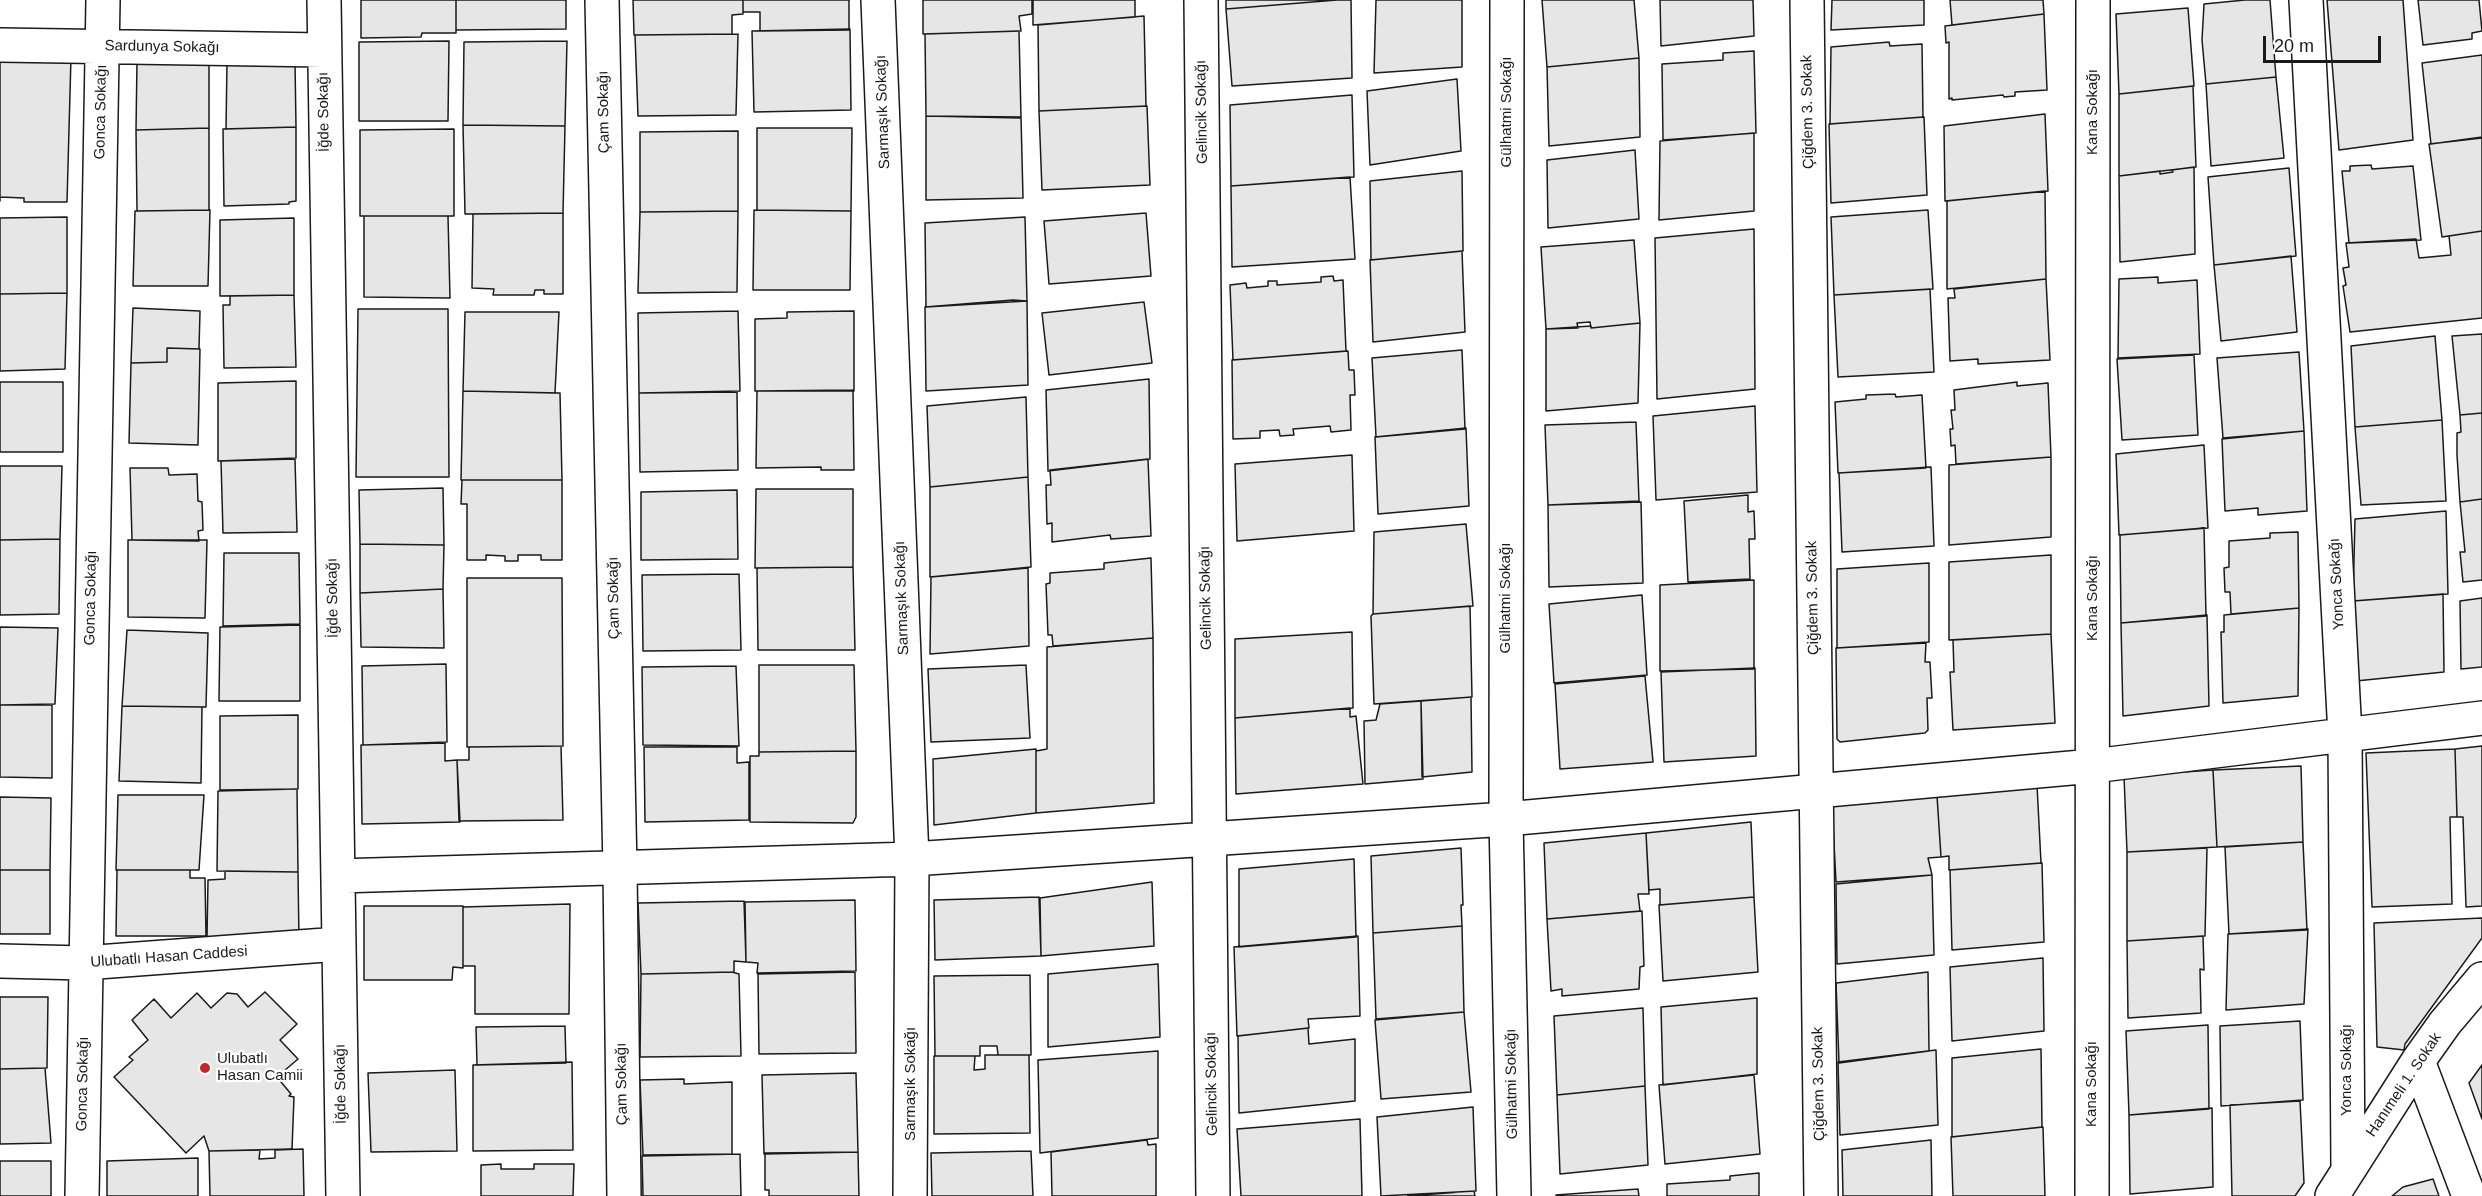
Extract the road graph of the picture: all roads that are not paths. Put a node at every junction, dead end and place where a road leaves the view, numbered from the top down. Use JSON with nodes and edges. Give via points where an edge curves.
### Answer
{"nodes":[{"id":1,"x":103,"y":0,"type":"edge"},
{"id":2,"x":324,"y":0,"type":"edge"},
{"id":3,"x":602,"y":0,"type":"edge"},
{"id":4,"x":878,"y":0,"type":"edge"},
{"id":5,"x":1201,"y":0,"type":"edge"},
{"id":6,"x":1507,"y":0,"type":"edge"},
{"id":7,"x":1807,"y":0,"type":"edge"},
{"id":8,"x":2092,"y":0,"type":"edge"},
{"id":9,"x":2306,"y":0,"type":"edge"},
{"id":10,"x":0,"y":45,"type":"edge"},
{"id":11,"x":102,"y":47,"type":"junction"},
{"id":12,"x":323,"y":50,"type":"junction"},
{"id":13,"x":2482,"y":718,"type":"edge"},
{"id":14,"x":2344,"y":735,"type":"junction"},
{"id":15,"x":2093,"y":766,"type":"junction"},
{"id":16,"x":1815,"y":791,"type":"junction"},
{"id":17,"x":1506,"y":819,"type":"junction"},
{"id":18,"x":1209,"y":841,"type":"junction"},
{"id":19,"x":912,"y":860,"type":"junction"},
{"id":20,"x":620,"y":869,"type":"junction"},
{"id":21,"x":338,"y":876,"type":"junction"},
{"id":22,"x":339,"y":944,"type":"junction"},
{"id":23,"x":0,"y":961,"type":"edge"},
{"id":24,"x":84,"y":963,"type":"junction"},
{"id":25,"x":2482,"y":979,"type":"edge"},
{"id":26,"x":2418,"y":1061,"type":"junction"},
{"id":27,"x":2348,"y":1168,"type":"junction"},
{"id":28,"x":82,"y":1196,"type":"edge"},
{"id":29,"x":343,"y":1196,"type":"edge"},
{"id":30,"x":624,"y":1196,"type":"edge"},
{"id":31,"x":910,"y":1196,"type":"edge"},
{"id":32,"x":1213,"y":1196,"type":"edge"},
{"id":33,"x":1514,"y":1196,"type":"edge"},
{"id":34,"x":1821,"y":1196,"type":"edge"},
{"id":35,"x":2092,"y":1196,"type":"edge"},
{"id":36,"x":2332,"y":1196,"type":"edge"},
{"id":37,"x":2469,"y":1196,"type":"edge"}],
"edges":[{"from":1,"to":11,"type":"street","name":"Gonca Sokağı"},
{"from":2,"to":12,"type":"street","name":"İğde Sokağı"},
{"from":3,"to":20,"type":"street","name":"Çam Sokağı"},
{"from":4,"to":19,"type":"street","name":"Sarmaşık Sokağı"},
{"from":5,"to":18,"type":"street","name":"Gelincik Sokağı"},
{"from":6,"to":17,"type":"street","name":"Gülhatmi Sokağı"},
{"from":7,"to":16,"type":"street","name":"Çiğdem 3. Sokak"},
{"from":8,"to":15,"type":"street","name":"Kana Sokağı"},
{"from":9,"to":14,"type":"street","name":"Yonca Sokağı"},
{"from":10,"to":11,"type":"street","name":"Sardunya Sokağı"},
{"from":11,"to":12,"type":"street","name":"Sardunya Sokağı"},
{"from":11,"to":24,"type":"street","name":"Gonca Sokağı"},
{"from":12,"to":21,"type":"street","name":"İğde Sokağı"},
{"from":13,"to":14,"type":"street"},
{"from":14,"to":15,"type":"street"},
{"from":14,"to":27,"type":"street","name":"Yonca Sokağı"},
{"from":15,"to":16,"type":"street"},
{"from":15,"to":35,"type":"street","name":"Kana Sokağı"},
{"from":16,"to":17,"type":"street"},
{"from":16,"to":34,"type":"street","name":"Çiğdem 3. Sokak"},
{"from":17,"to":18,"type":"street"},
{"from":17,"to":33,"type":"street","name":"Gülhatmi Sokağı"},
{"from":18,"to":19,"type":"street"},
{"from":18,"to":32,"type":"street","name":"Gelincik Sokağı"},
{"from":19,"to":20,"type":"street"},
{"from":19,"to":31,"type":"street","name":"Sarmaşık Sokağı"},
{"from":20,"to":21,"type":"street"},
{"from":20,"to":30,"type":"street","name":"Çam Sokağı"},
{"from":21,"to":22,"type":"street","name":"İğde Sokağı"},
{"from":22,"to":24,"type":"street","name":"Ulubatlı Hasan Caddesi"},
{"from":22,"to":29,"type":"street","name":"İğde Sokağı"},
{"from":23,"to":24,"type":"street","name":"Ulubatlı Hasan Caddesi"},
{"from":24,"to":28,"type":"street","name":"Gonca Sokağı"},
{"from":25,"to":26,"type":"street","name":"Hanımeli 1. Sokak"},
{"from":26,"to":27,"type":"street","name":"Hanımeli 1. Sokak"},
{"from":26,"to":37,"type":"street"},
{"from":27,"to":36,"type":"street","name":"Hanımeli 1. Sokak"}]}
